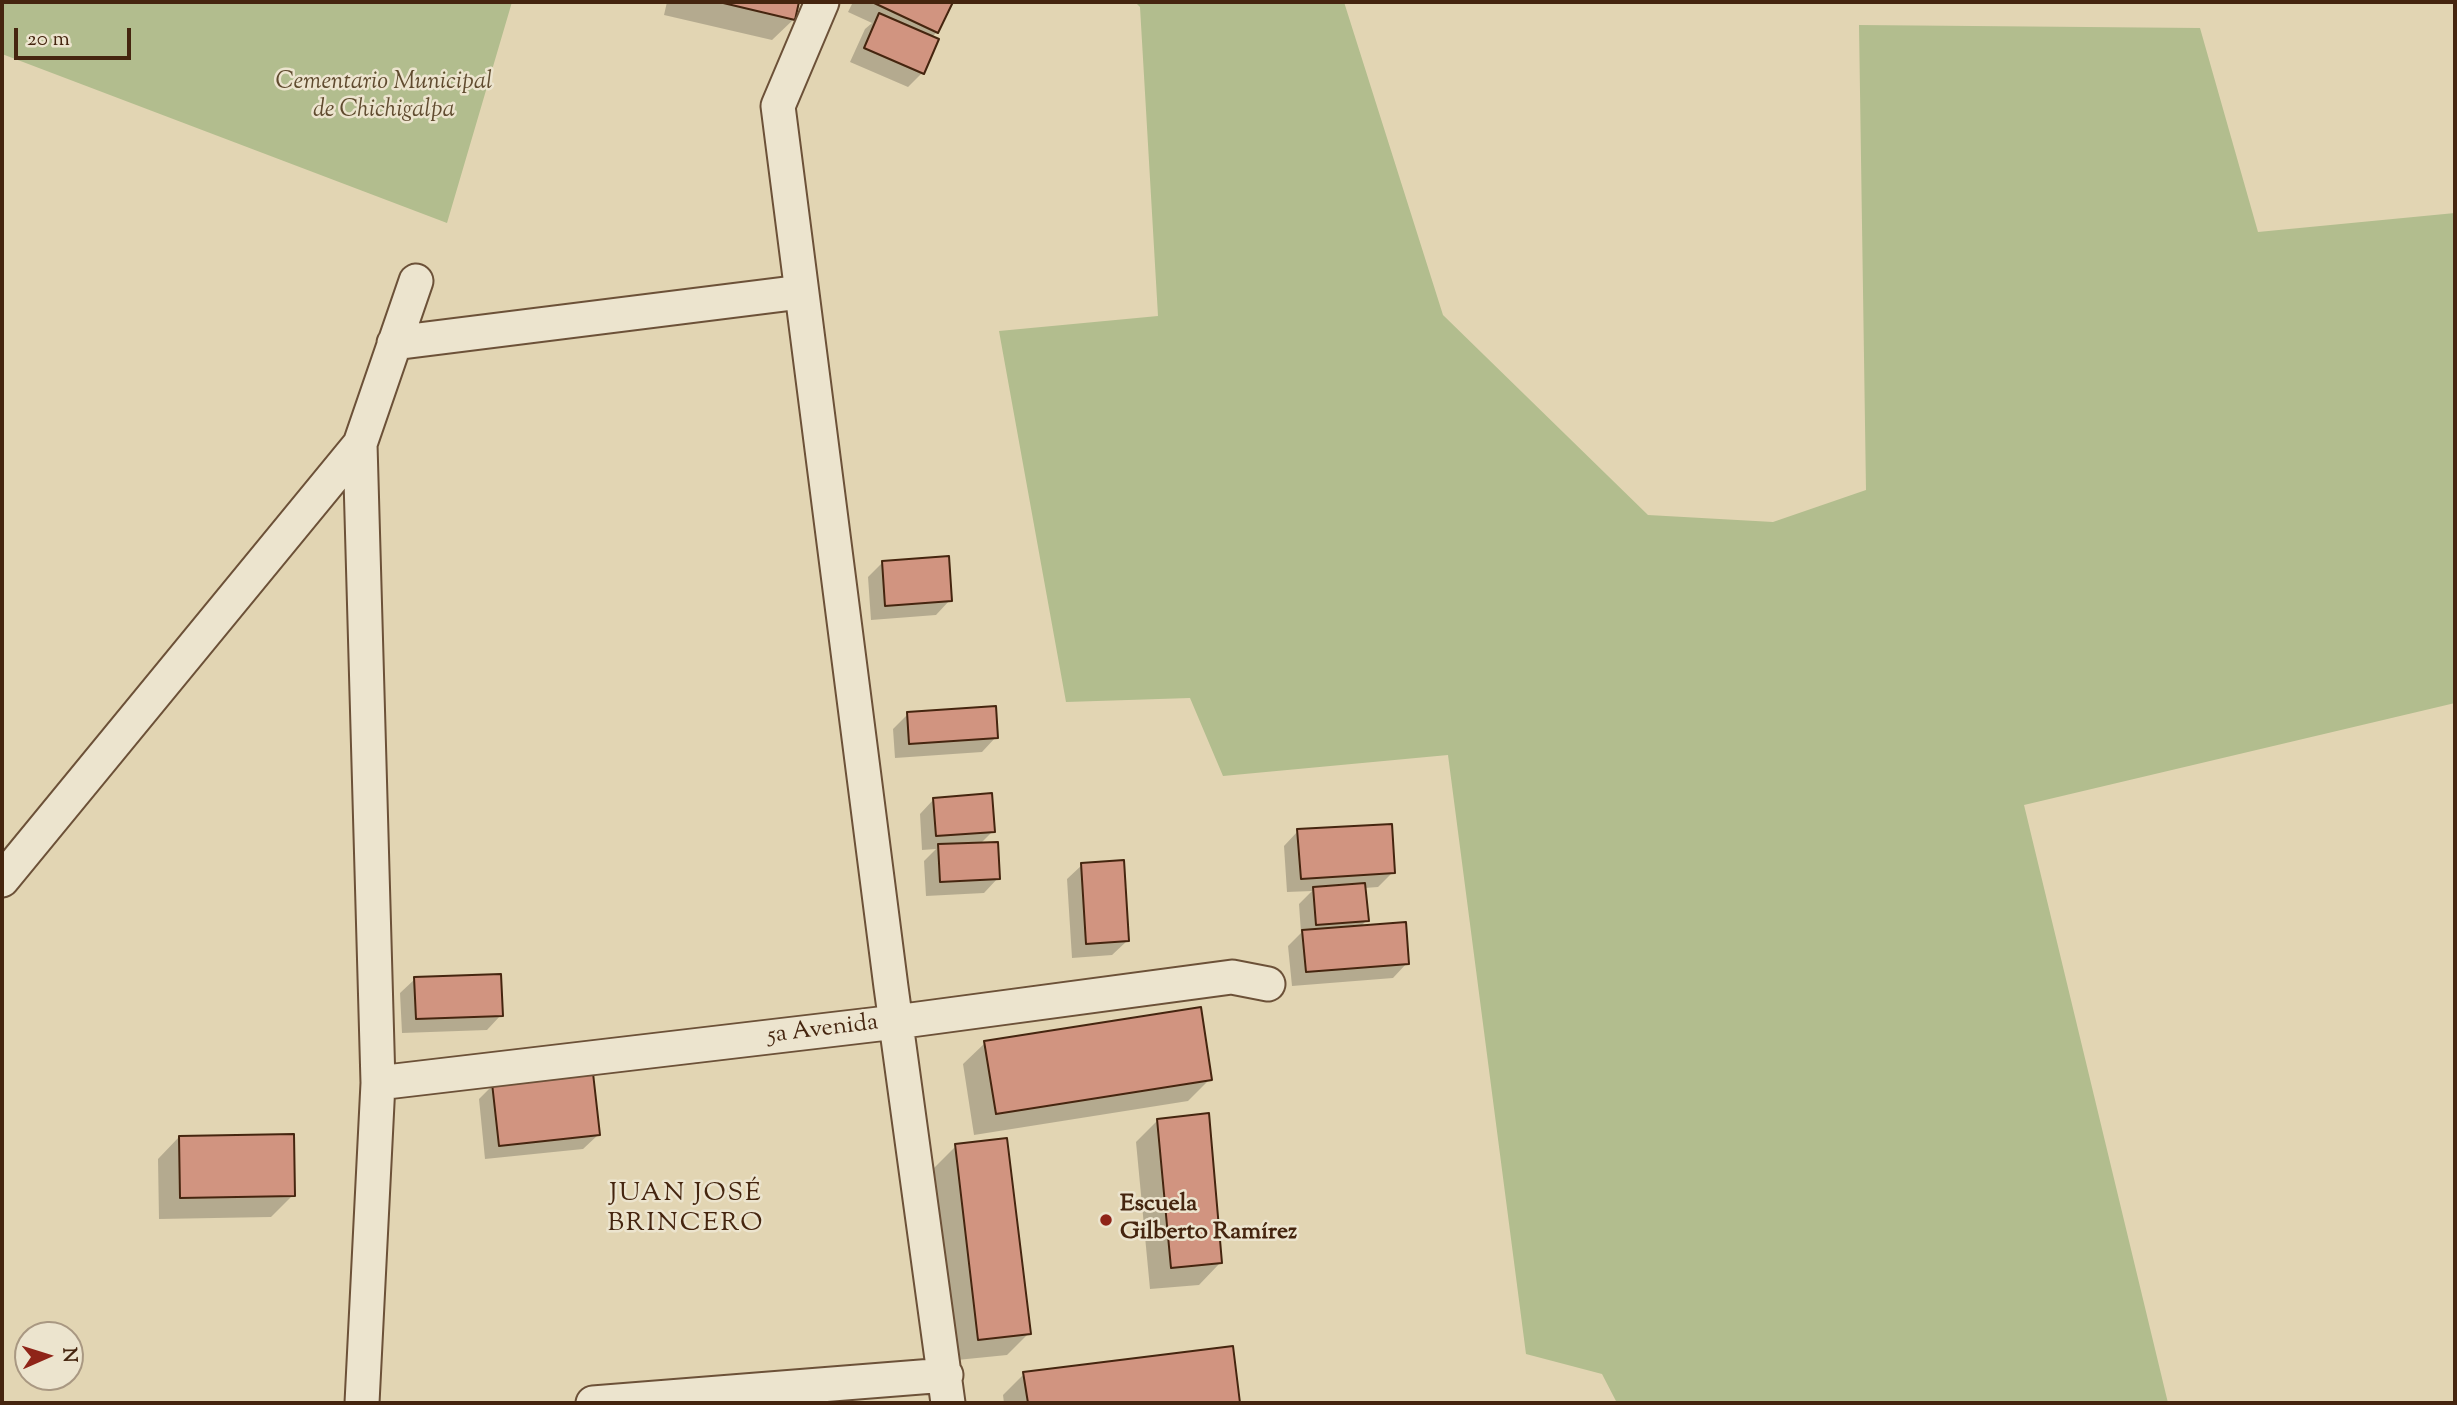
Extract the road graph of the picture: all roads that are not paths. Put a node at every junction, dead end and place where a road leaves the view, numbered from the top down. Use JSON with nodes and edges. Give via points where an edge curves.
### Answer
{"nodes":[{"id":1,"x":822,"y":2,"type":"edge"},
{"id":2,"x":416,"y":281,"type":"dead end"},
{"id":3,"x":801,"y":292,"type":"junction"},
{"id":4,"x":394,"y":343,"type":"junction"},
{"id":5,"x":360,"y":444,"type":"junction"},
{"id":6,"x":2,"y":880,"type":"edge"},
{"id":7,"x":1268,"y":984,"type":"dead end"},
{"id":8,"x":896,"y":1022,"type":"junction"},
{"id":9,"x":378,"y":1083,"type":"junction"},
{"id":10,"x":947,"y":1389,"type":"edge"},
{"id":11,"x":362,"y":1403,"type":"edge"},
{"id":12,"x":593,"y":1403,"type":"edge"}],
"edges":[{"from":1,"to":3,"type":"street","via":[[778,106]]},
{"from":2,"to":4,"type":"street"},
{"from":3,"to":4,"type":"street"},
{"from":3,"to":8,"type":"street"},
{"from":4,"to":5,"type":"street"},
{"from":5,"to":6,"type":"street"},
{"from":5,"to":9,"type":"street"},
{"from":7,"to":8,"type":"street","name":"5a Avenida","via":[[1232,977]]},
{"from":8,"to":9,"type":"street","name":"5a Avenida"},
{"from":8,"to":10,"type":"street"},
{"from":9,"to":11,"type":"street"},
{"from":10,"to":12,"type":"street"}]}
